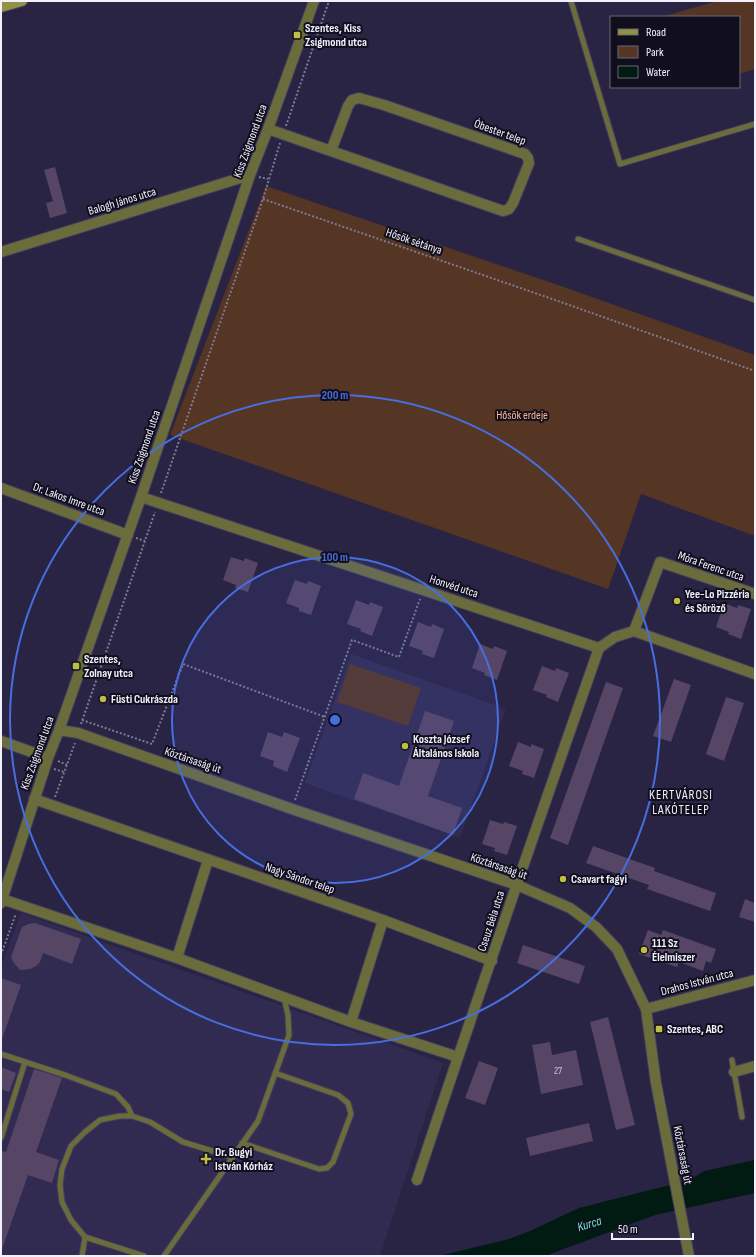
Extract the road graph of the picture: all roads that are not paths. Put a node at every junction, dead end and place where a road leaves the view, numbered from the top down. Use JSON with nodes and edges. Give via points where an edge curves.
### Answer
{"nodes":[{"id":1,"x":21,"y":1,"type":"edge"},
{"id":2,"x":314,"y":1,"type":"edge"},
{"id":3,"x":571,"y":1,"type":"edge"},
{"id":4,"x":1,"y":7,"type":"edge"},
{"id":5,"x":755,"y":124,"type":"edge"},
{"id":6,"x":268,"y":129,"type":"junction"},
{"id":7,"x":331,"y":151,"type":"junction"},
{"id":8,"x":250,"y":175,"type":"junction"},
{"id":9,"x":578,"y":239,"type":"dead end"},
{"id":10,"x":1,"y":252,"type":"edge"},
{"id":11,"x":755,"y":300,"type":"edge"},
{"id":12,"x":1,"y":488,"type":"edge"},
{"id":13,"x":142,"y":497,"type":"junction"},
{"id":14,"x":128,"y":535,"type":"junction"},
{"id":15,"x":755,"y":594,"type":"edge"},
{"id":16,"x":634,"y":631,"type":"junction"},
{"id":17,"x":599,"y":648,"type":"junction"},
{"id":18,"x":755,"y":674,"type":"edge"},
{"id":19,"x":59,"y":730,"type":"junction"},
{"id":20,"x":1,"y":741,"type":"edge"},
{"id":21,"x":48,"y":758,"type":"junction"},
{"id":22,"x":34,"y":799,"type":"junction"},
{"id":23,"x":208,"y":860,"type":"junction"},
{"id":24,"x":516,"y":885,"type":"junction"},
{"id":25,"x":4,"y":901,"type":"edge"},
{"id":26,"x":384,"y":920,"type":"junction"},
{"id":27,"x":177,"y":958,"type":"junction"},
{"id":28,"x":492,"y":961,"type":"junction"},
{"id":29,"x":755,"y":980,"type":"edge"},
{"id":30,"x":284,"y":998,"type":"junction"},
{"id":31,"x":646,"y":1009,"type":"junction"},
{"id":32,"x":351,"y":1022,"type":"junction"},
{"id":33,"x":1,"y":1054,"type":"edge"},
{"id":34,"x":458,"y":1057,"type":"junction"},
{"id":35,"x":732,"y":1060,"type":"dead end"},
{"id":36,"x":25,"y":1062,"type":"junction"},
{"id":37,"x":755,"y":1066,"type":"edge"},
{"id":38,"x":734,"y":1072,"type":"junction"},
{"id":39,"x":275,"y":1073,"type":"junction"},
{"id":40,"x":132,"y":1116,"type":"junction"},
{"id":41,"x":742,"y":1117,"type":"dead end"},
{"id":42,"x":1,"y":1138,"type":"edge"},
{"id":43,"x":242,"y":1143,"type":"junction"},
{"id":44,"x":232,"y":1157,"type":"junction"},
{"id":45,"x":417,"y":1180,"type":"dead end"},
{"id":46,"x":85,"y":1237,"type":"junction"},
{"id":47,"x":82,"y":1256,"type":"edge"},
{"id":48,"x":144,"y":1256,"type":"edge"},
{"id":49,"x":164,"y":1256,"type":"edge"},
{"id":50,"x":689,"y":1256,"type":"edge"}],
"edges":[{"from":1,"to":4,"type":"street"},
{"from":2,"to":6,"type":"street","name":"Kiss Zsigmond utca"},
{"from":3,"to":5,"type":"lane","via":[[620,164]]},
{"from":6,"to":7,"type":"street","name":"Óbester telep"},
{"from":6,"to":8,"type":"street","name":"Kiss Zsigmond utca"},
{"from":7,"to":7,"type":"street","name":"Óbester telep","via":[[348,106],[352,100],[359,98],[525,154],[529,163],[513,203],[509,209],[503,211]]},
{"from":8,"to":10,"type":"street","name":"Balogh János utca"},
{"from":8,"to":13,"type":"street","name":"Kiss Zsigmond utca"},
{"from":9,"to":11,"type":"lane"},
{"from":12,"to":14,"type":"street","name":"Dr. Lakos Imre utca"},
{"from":13,"to":14,"type":"street","name":"Kiss Zsigmond utca"},
{"from":13,"to":17,"type":"street","name":"Honvéd utca"},
{"from":14,"to":19,"type":"street","name":"Kiss Zsigmond utca"},
{"from":15,"to":16,"type":"street","name":"Móra Ferenc utca","via":[[660,562]]},
{"from":16,"to":17,"type":"street","via":[[616,637]]},
{"from":16,"to":18,"type":"street"},
{"from":17,"to":24,"type":"street","name":"Cseuz Béla utca"},
{"from":19,"to":21,"type":"street","name":"Kiss Zsigmond utca"},
{"from":19,"to":24,"type":"street","name":"Köztársaság út","via":[[78,733]]},
{"from":20,"to":21,"type":"street"},
{"from":21,"to":22,"type":"street","name":"Kiss Zsigmond utca"},
{"from":22,"to":23,"type":"street","name":"Nagy Sándor telep"},
{"from":22,"to":25,"type":"street","name":"Kiss Zsigmond utca"},
{"from":23,"to":26,"type":"street","name":"Nagy Sándor telep"},
{"from":23,"to":27,"type":"street"},
{"from":24,"to":28,"type":"street","name":"Cseuz Béla utca"},
{"from":24,"to":31,"type":"street","name":"Köztársaság út","via":[[570,908],[596,927],[617,949]]},
{"from":25,"to":27,"type":"street"},
{"from":26,"to":28,"type":"street","name":"Nagy Sándor telep"},
{"from":26,"to":32,"type":"street"},
{"from":27,"to":30,"type":"street"},
{"from":28,"to":34,"type":"street","name":"Cseuz Béla utca"},
{"from":29,"to":31,"type":"street","name":"Drahos István utca"},
{"from":30,"to":32,"type":"street"},
{"from":30,"to":39,"type":"lane","via":[[289,1035]]},
{"from":31,"to":50,"type":"street","name":"Köztársaság út","via":[[656,1083]]},
{"from":32,"to":34,"type":"street"},
{"from":33,"to":36,"type":"lane"},
{"from":34,"to":45,"type":"street","name":"Cseuz Béla utca"},
{"from":35,"to":38,"type":"lane"},
{"from":36,"to":40,"type":"lane","via":[[116,1094],[128,1107]]},
{"from":36,"to":42,"type":"lane"},
{"from":37,"to":38,"type":"street"},
{"from":38,"to":41,"type":"lane"},
{"from":39,"to":43,"type":"lane","via":[[258,1121]]},
{"from":39,"to":43,"type":"lane","via":[[338,1095],[348,1103],[351,1114],[333,1162],[327,1168],[319,1169]]},
{"from":40,"to":44,"type":"lane","via":[[150,1122],[183,1142]]},
{"from":40,"to":46,"type":"lane","via":[[100,1120],[71,1146],[62,1169],[62,1202],[71,1220]]},
{"from":43,"to":44,"type":"lane"},
{"from":44,"to":49,"type":"lane"},
{"from":46,"to":47,"type":"lane"},
{"from":46,"to":48,"type":"lane"}]}
